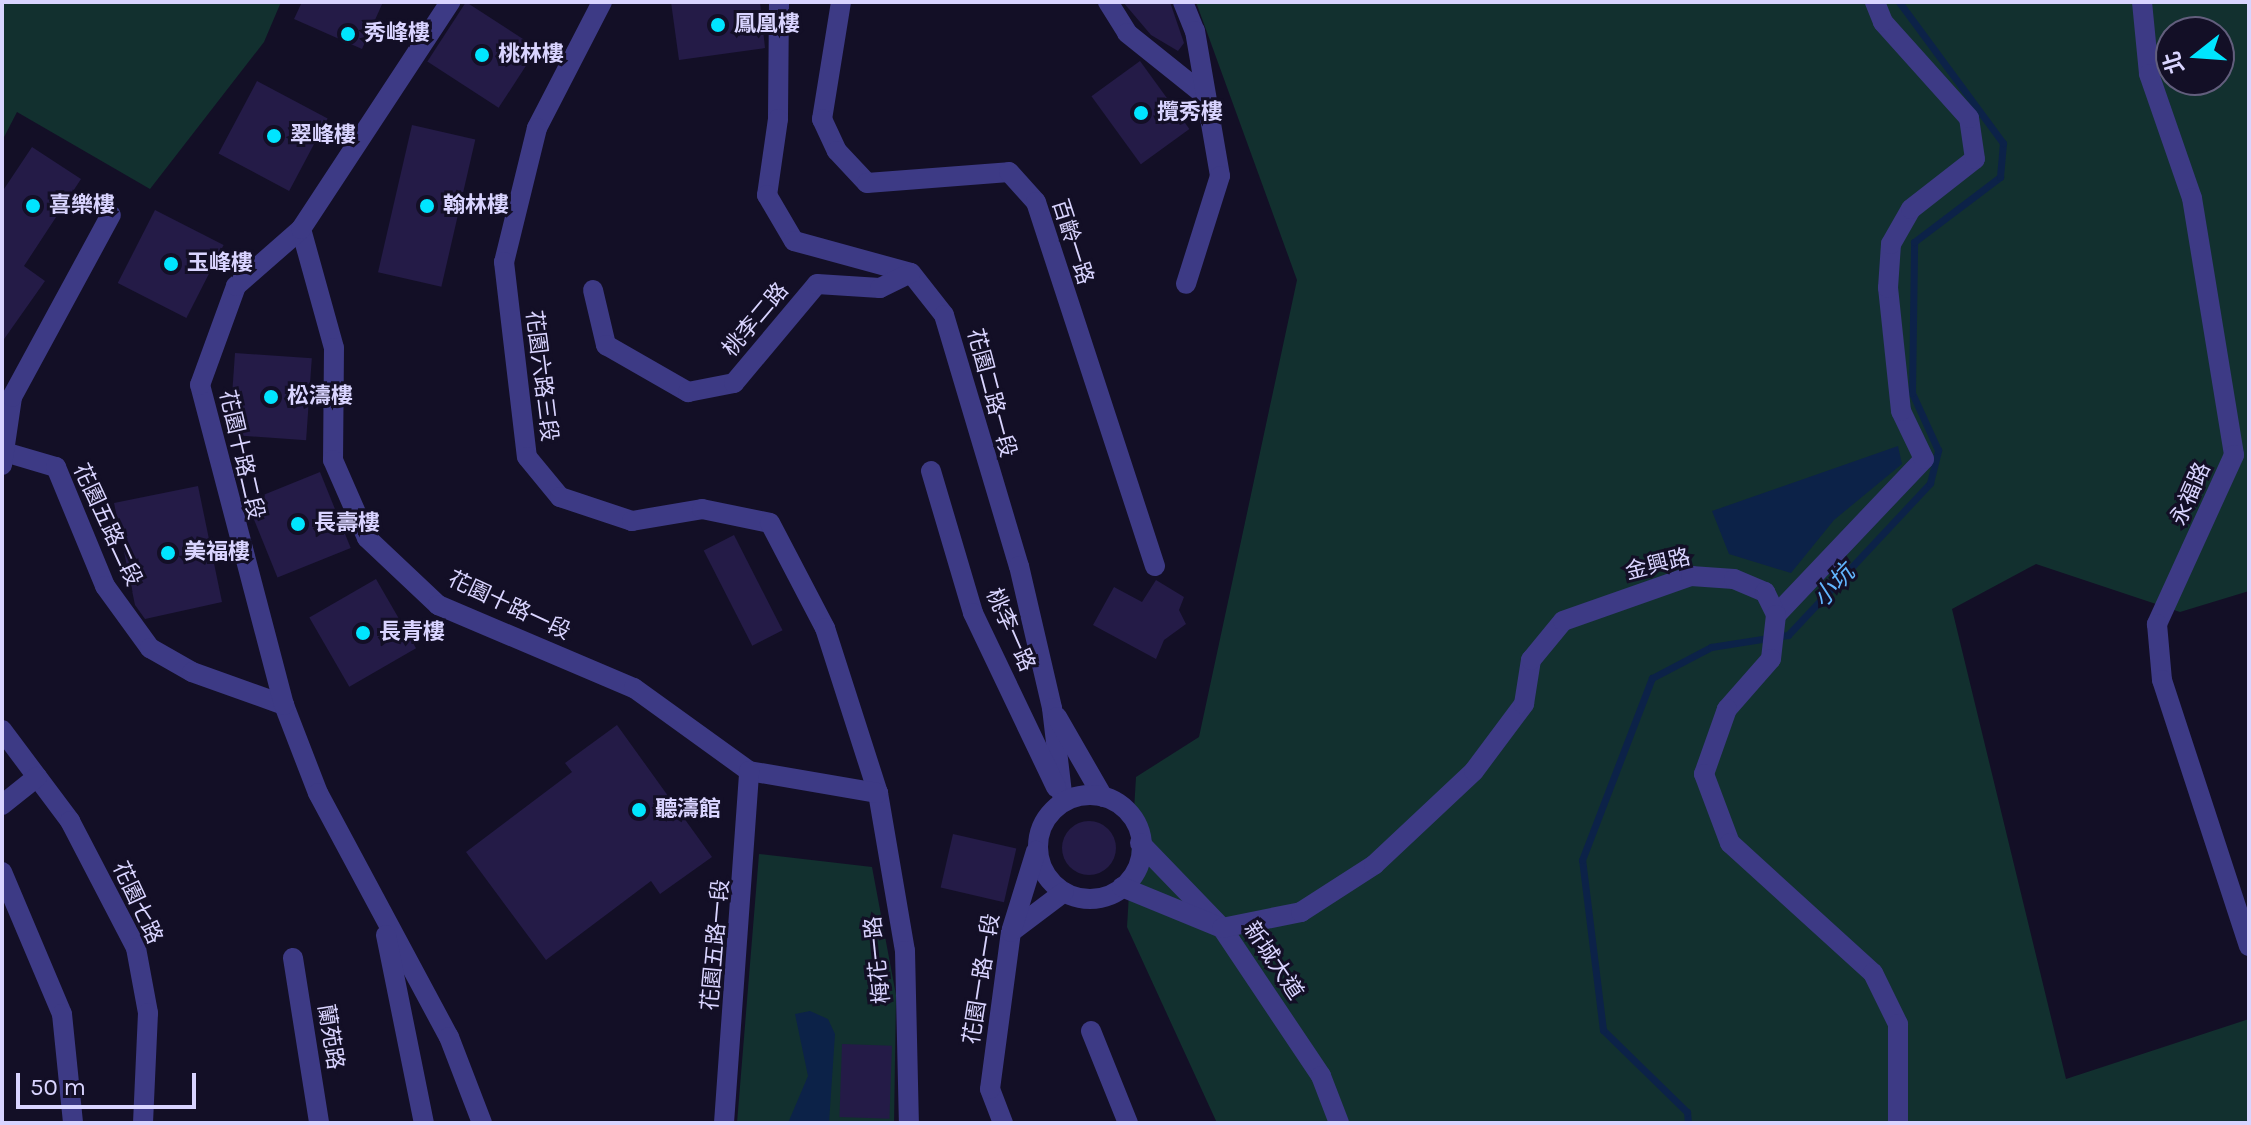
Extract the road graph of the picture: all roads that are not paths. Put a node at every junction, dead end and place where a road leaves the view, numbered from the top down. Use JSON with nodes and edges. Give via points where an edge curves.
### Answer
{"nodes":[{"id":1,"x":450,"y":2,"type":"edge"},
{"id":2,"x":602,"y":2,"type":"edge"},
{"id":3,"x":779,"y":2,"type":"edge"},
{"id":4,"x":841,"y":2,"type":"edge"},
{"id":5,"x":1108,"y":2,"type":"edge"},
{"id":6,"x":1183,"y":2,"type":"edge"},
{"id":7,"x":1875,"y":2,"type":"edge"},
{"id":8,"x":2142,"y":2,"type":"edge"},
{"id":9,"x":1202,"y":93,"type":"junction"},
{"id":10,"x":111,"y":215,"type":"dead end"},
{"id":11,"x":301,"y":229,"type":"junction"},
{"id":12,"x":911,"y":273,"type":"junction"},
{"id":13,"x":1186,"y":284,"type":"dead end"},
{"id":14,"x":593,"y":290,"type":"dead end"},
{"id":15,"x":5,"y":459,"type":"edge"},
{"id":16,"x":931,"y":471,"type":"dead end"},
{"id":17,"x":1155,"y":566,"type":"dead end"},
{"id":18,"x":1776,"y":615,"type":"junction"},
{"id":19,"x":284,"y":705,"type":"junction"},
{"id":20,"x":1052,"y":708,"type":"junction"},
{"id":21,"x":2,"y":730,"type":"edge"},
{"id":22,"x":749,"y":771,"type":"junction"},
{"id":23,"x":37,"y":777,"type":"junction"},
{"id":24,"x":878,"y":793,"type":"junction"},
{"id":25,"x":1103,"y":797,"type":"junction"},
{"id":26,"x":1063,"y":801,"type":"junction"},
{"id":27,"x":2,"y":805,"type":"edge"},
{"id":28,"x":1140,"y":843,"type":"junction"},
{"id":29,"x":1039,"y":844,"type":"junction"},
{"id":30,"x":2,"y":872,"type":"edge"},
{"id":31,"x":1122,"y":887,"type":"junction"},
{"id":32,"x":1064,"y":892,"type":"junction"},
{"id":33,"x":381,"y":912,"type":"junction"},
{"id":34,"x":1222,"y":928,"type":"junction"},
{"id":35,"x":1011,"y":932,"type":"junction"},
{"id":36,"x":2249,"y":946,"type":"edge"},
{"id":37,"x":293,"y":958,"type":"dead end"},
{"id":38,"x":1091,"y":1031,"type":"dead end"},
{"id":39,"x":990,"y":1089,"type":"junction"},
{"id":40,"x":73,"y":1123,"type":"edge"},
{"id":41,"x":143,"y":1123,"type":"edge"},
{"id":42,"x":319,"y":1123,"type":"edge"},
{"id":43,"x":424,"y":1123,"type":"edge"},
{"id":44,"x":482,"y":1123,"type":"edge"},
{"id":45,"x":724,"y":1123,"type":"edge"},
{"id":46,"x":909,"y":1123,"type":"edge"},
{"id":47,"x":993,"y":1123,"type":"edge"},
{"id":48,"x":1003,"y":1123,"type":"edge"},
{"id":49,"x":1128,"y":1123,"type":"edge"},
{"id":50,"x":1339,"y":1123,"type":"edge"},
{"id":51,"x":1898,"y":1123,"type":"edge"}],
"edges":[{"from":1,"to":11,"type":"street","name":"花園十路二段"},
{"from":2,"to":24,"type":"street","name":"花園六路三段","via":[[537,128],[504,262],[527,457],[560,497],[632,521],[702,509],[770,523],[825,628]]},
{"from":3,"to":12,"type":"street","via":[[778,119],[767,195],[794,241]]},
{"from":4,"to":17,"type":"street","name":"百齡一路","via":[[822,119],[837,151],[867,183],[1009,172],[1036,202]]},
{"from":5,"to":9,"type":"street","via":[[1127,33]]},
{"from":6,"to":9,"type":"street","via":[[1195,31]]},
{"from":7,"to":18,"type":"street","via":[[1883,22],[1969,118],[1975,159],[1911,209],[1891,244],[1901,411],[1924,459]]},
{"from":8,"to":36,"type":"street","name":"永福路","via":[[2149,74],[2192,198],[2234,455],[2157,624],[2162,680]]},
{"from":9,"to":13,"type":"street","via":[[1220,176]]},
{"from":10,"to":15,"type":"street","via":[[12,397]]},
{"from":11,"to":19,"type":"street","name":"花園十路二段","via":[[236,286],[200,385]]},
{"from":11,"to":22,"type":"street","name":"花園十路一段","via":[[334,348],[333,460],[367,538],[438,605],[634,688]]},
{"from":12,"to":14,"type":"street","name":"桃李二路","via":[[880,288],[817,284],[734,383],[688,392],[606,345]]},
{"from":12,"to":20,"type":"street","name":"花園二路一段","via":[[944,315],[962,367]]},
{"from":15,"to":19,"type":"street","name":"花園五路二段","via":[[56,467],[105,586],[150,648],[192,672]]},
{"from":16,"to":26,"type":"street","name":"桃李一路","via":[[973,613]]},
{"from":18,"to":34,"type":"street","name":"金興路","via":[[1765,592],[1734,579],[1691,576],[1563,621],[1531,660],[1524,704],[1474,771],[1374,865],[1301,912]]},
{"from":18,"to":51,"type":"street","via":[[1771,659],[1727,709],[1704,774],[1730,843],[1873,973],[1898,1024]]},
{"from":19,"to":33,"type":"street","via":[[318,793]]},
{"from":20,"to":25,"type":"street"},
{"from":20,"to":26,"type":"street","name":"花園二路一段"},
{"from":21,"to":23,"type":"street","name":"花園七路"},
{"from":22,"to":24,"type":"street"},
{"from":22,"to":45,"type":"street","name":"花園五路一段"},
{"from":23,"to":27,"type":"street"},
{"from":23,"to":41,"type":"street","name":"花園七路","via":[[70,821],[136,948],[148,1013]]},
{"from":24,"to":46,"type":"street","name":"梅花一路","via":[[905,951]]},
{"from":25,"to":26,"type":"street"},
{"from":25,"to":28,"type":"street","via":[[1131,813]]},
{"from":26,"to":29,"type":"street","via":[[1040,830]]},
{"from":28,"to":31,"type":"street","via":[[1138,868]]},
{"from":28,"to":34,"type":"street","name":"新城大道"},
{"from":29,"to":32,"type":"street","via":[[1043,872]]},
{"from":29,"to":35,"type":"street","name":"花園一路一段"},
{"from":30,"to":40,"type":"street","via":[[62,1014]]},
{"from":31,"to":32,"type":"street","via":[[1094,901]]},
{"from":31,"to":34,"type":"street"},
{"from":32,"to":35,"type":"street"},
{"from":33,"to":43,"type":"street"},
{"from":33,"to":44,"type":"street","via":[[449,1037]]},
{"from":34,"to":50,"type":"street","name":"新城大道","via":[[1321,1076]]},
{"from":35,"to":39,"type":"street","name":"花園一路一段"},
{"from":37,"to":42,"type":"street","name":"蘭苑路"},
{"from":38,"to":49,"type":"street"},
{"from":39,"to":47,"type":"street"},
{"from":39,"to":48,"type":"street","name":"花園一路一段"}]}
